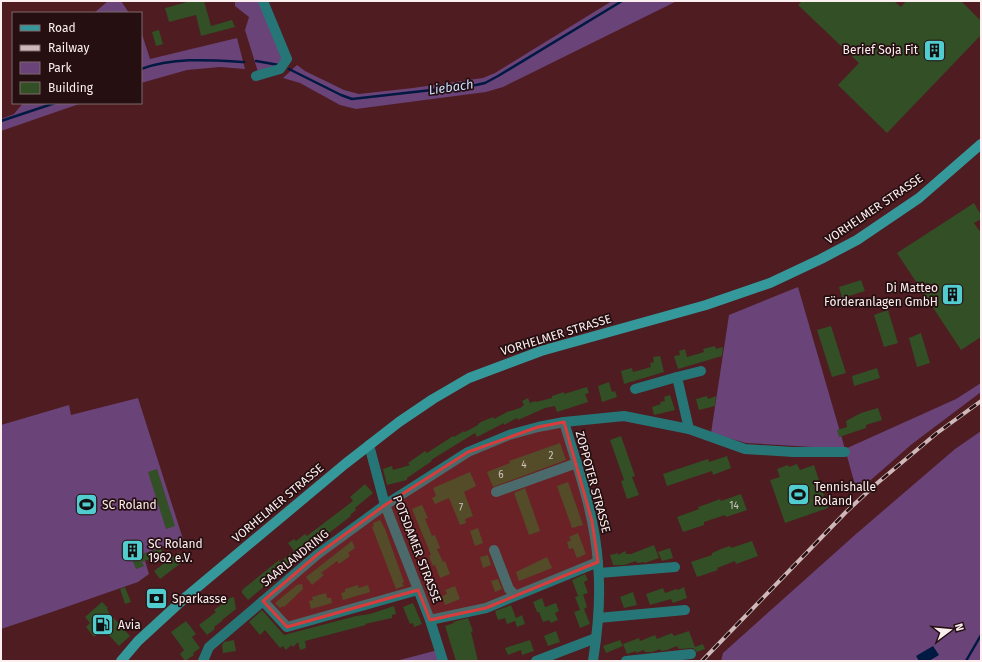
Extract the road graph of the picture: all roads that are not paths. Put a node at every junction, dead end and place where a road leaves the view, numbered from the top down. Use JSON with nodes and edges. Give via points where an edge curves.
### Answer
{"nodes":[{"id":1,"x":263,"y":1,"type":"edge"},
{"id":2,"x":256,"y":76,"type":"dead end"},
{"id":3,"x":981,"y":144,"type":"edge"},
{"id":4,"x":701,"y":371,"type":"dead end"},
{"id":5,"x":677,"y":377,"type":"junction"},
{"id":6,"x":635,"y":390,"type":"dead end"},
{"id":7,"x":564,"y":422,"type":"junction"},
{"id":8,"x":689,"y":429,"type":"junction"},
{"id":9,"x":369,"y":445,"type":"junction"},
{"id":10,"x":845,"y":452,"type":"dead end"},
{"id":11,"x":576,"y":463,"type":"junction"},
{"id":12,"x":496,"y":492,"type":"dead end"},
{"id":13,"x":385,"y":505,"type":"junction"},
{"id":14,"x":494,"y":550,"type":"dead end"},
{"id":15,"x":598,"y":562,"type":"junction"},
{"id":16,"x":675,"y":567,"type":"dead end"},
{"id":17,"x":599,"y":572,"type":"junction"},
{"id":18,"x":418,"y":590,"type":"junction"},
{"id":19,"x":515,"y":595,"type":"junction"},
{"id":20,"x":263,"y":601,"type":"junction"},
{"id":21,"x":685,"y":610,"type":"dead end"},
{"id":22,"x":598,"y":618,"type":"junction"},
{"id":23,"x":430,"y":620,"type":"junction"},
{"id":24,"x":596,"y":638,"type":"junction"},
{"id":25,"x":692,"y":654,"type":"dead end"},
{"id":26,"x":121,"y":661,"type":"edge"},
{"id":27,"x":203,"y":661,"type":"edge"},
{"id":28,"x":443,"y":661,"type":"edge"},
{"id":29,"x":536,"y":661,"type":"edge"},
{"id":30,"x":593,"y":661,"type":"edge"},
{"id":31,"x":626,"y":661,"type":"edge"}],
"edges":[{"from":1,"to":2,"type":"street","via":[[287,58],[280,70]]},
{"from":3,"to":9,"type":"main road","name":"VORHELMER STRASSE","via":[[919,198],[856,240],[821,259],[770,283],[706,305],[541,351],[469,378],[433,399]]},
{"from":4,"to":5,"type":"street"},
{"from":5,"to":6,"type":"street"},
{"from":5,"to":8,"type":"street"},
{"from":7,"to":8,"type":"street","name":"SAARLANDRING","via":[[624,416]]},
{"from":7,"to":11,"type":"street","name":"ZOPPOTER STRASSE"},
{"from":7,"to":13,"type":"street","name":"SAARLANDRING","via":[[509,435],[468,452]]},
{"from":8,"to":10,"type":"street","name":"SAARLANDRING","via":[[745,449]]},
{"from":9,"to":13,"type":"street","name":"POTSDAMER STRASSE"},
{"from":9,"to":26,"type":"main road","name":"VORHELMER STRASSE","via":[[187,596],[138,641]]},
{"from":11,"to":12,"type":"street"},
{"from":11,"to":15,"type":"street","name":"ZOPPOTER STRASSE","via":[[592,521]]},
{"from":13,"to":18,"type":"street","name":"POTSDAMER STRASSE"},
{"from":13,"to":20,"type":"street","name":"SAARLANDRING","via":[[318,554]]},
{"from":14,"to":19,"type":"street","via":[[509,589]]},
{"from":15,"to":17,"type":"street","name":"ZOPPOTER STRASSE"},
{"from":15,"to":19,"type":"street"},
{"from":16,"to":17,"type":"street"},
{"from":17,"to":22,"type":"street","name":"ZOPPOTER STRASSE"},
{"from":18,"to":20,"type":"street","name":"SAARLANDRING","via":[[287,627]]},
{"from":18,"to":23,"type":"street","name":"POTSDAMER STRASSE"},
{"from":19,"to":23,"type":"street","via":[[486,608]]},
{"from":20,"to":27,"type":"street","via":[[209,647]]},
{"from":21,"to":22,"type":"street"},
{"from":22,"to":24,"type":"street","name":"ZOPPOTER STRASSE"},
{"from":23,"to":28,"type":"street","name":"POTSDAMER STRASSE"},
{"from":24,"to":29,"type":"street"},
{"from":24,"to":30,"type":"street","name":"ZOPPOTER STRASSE"},
{"from":25,"to":31,"type":"street"}]}
